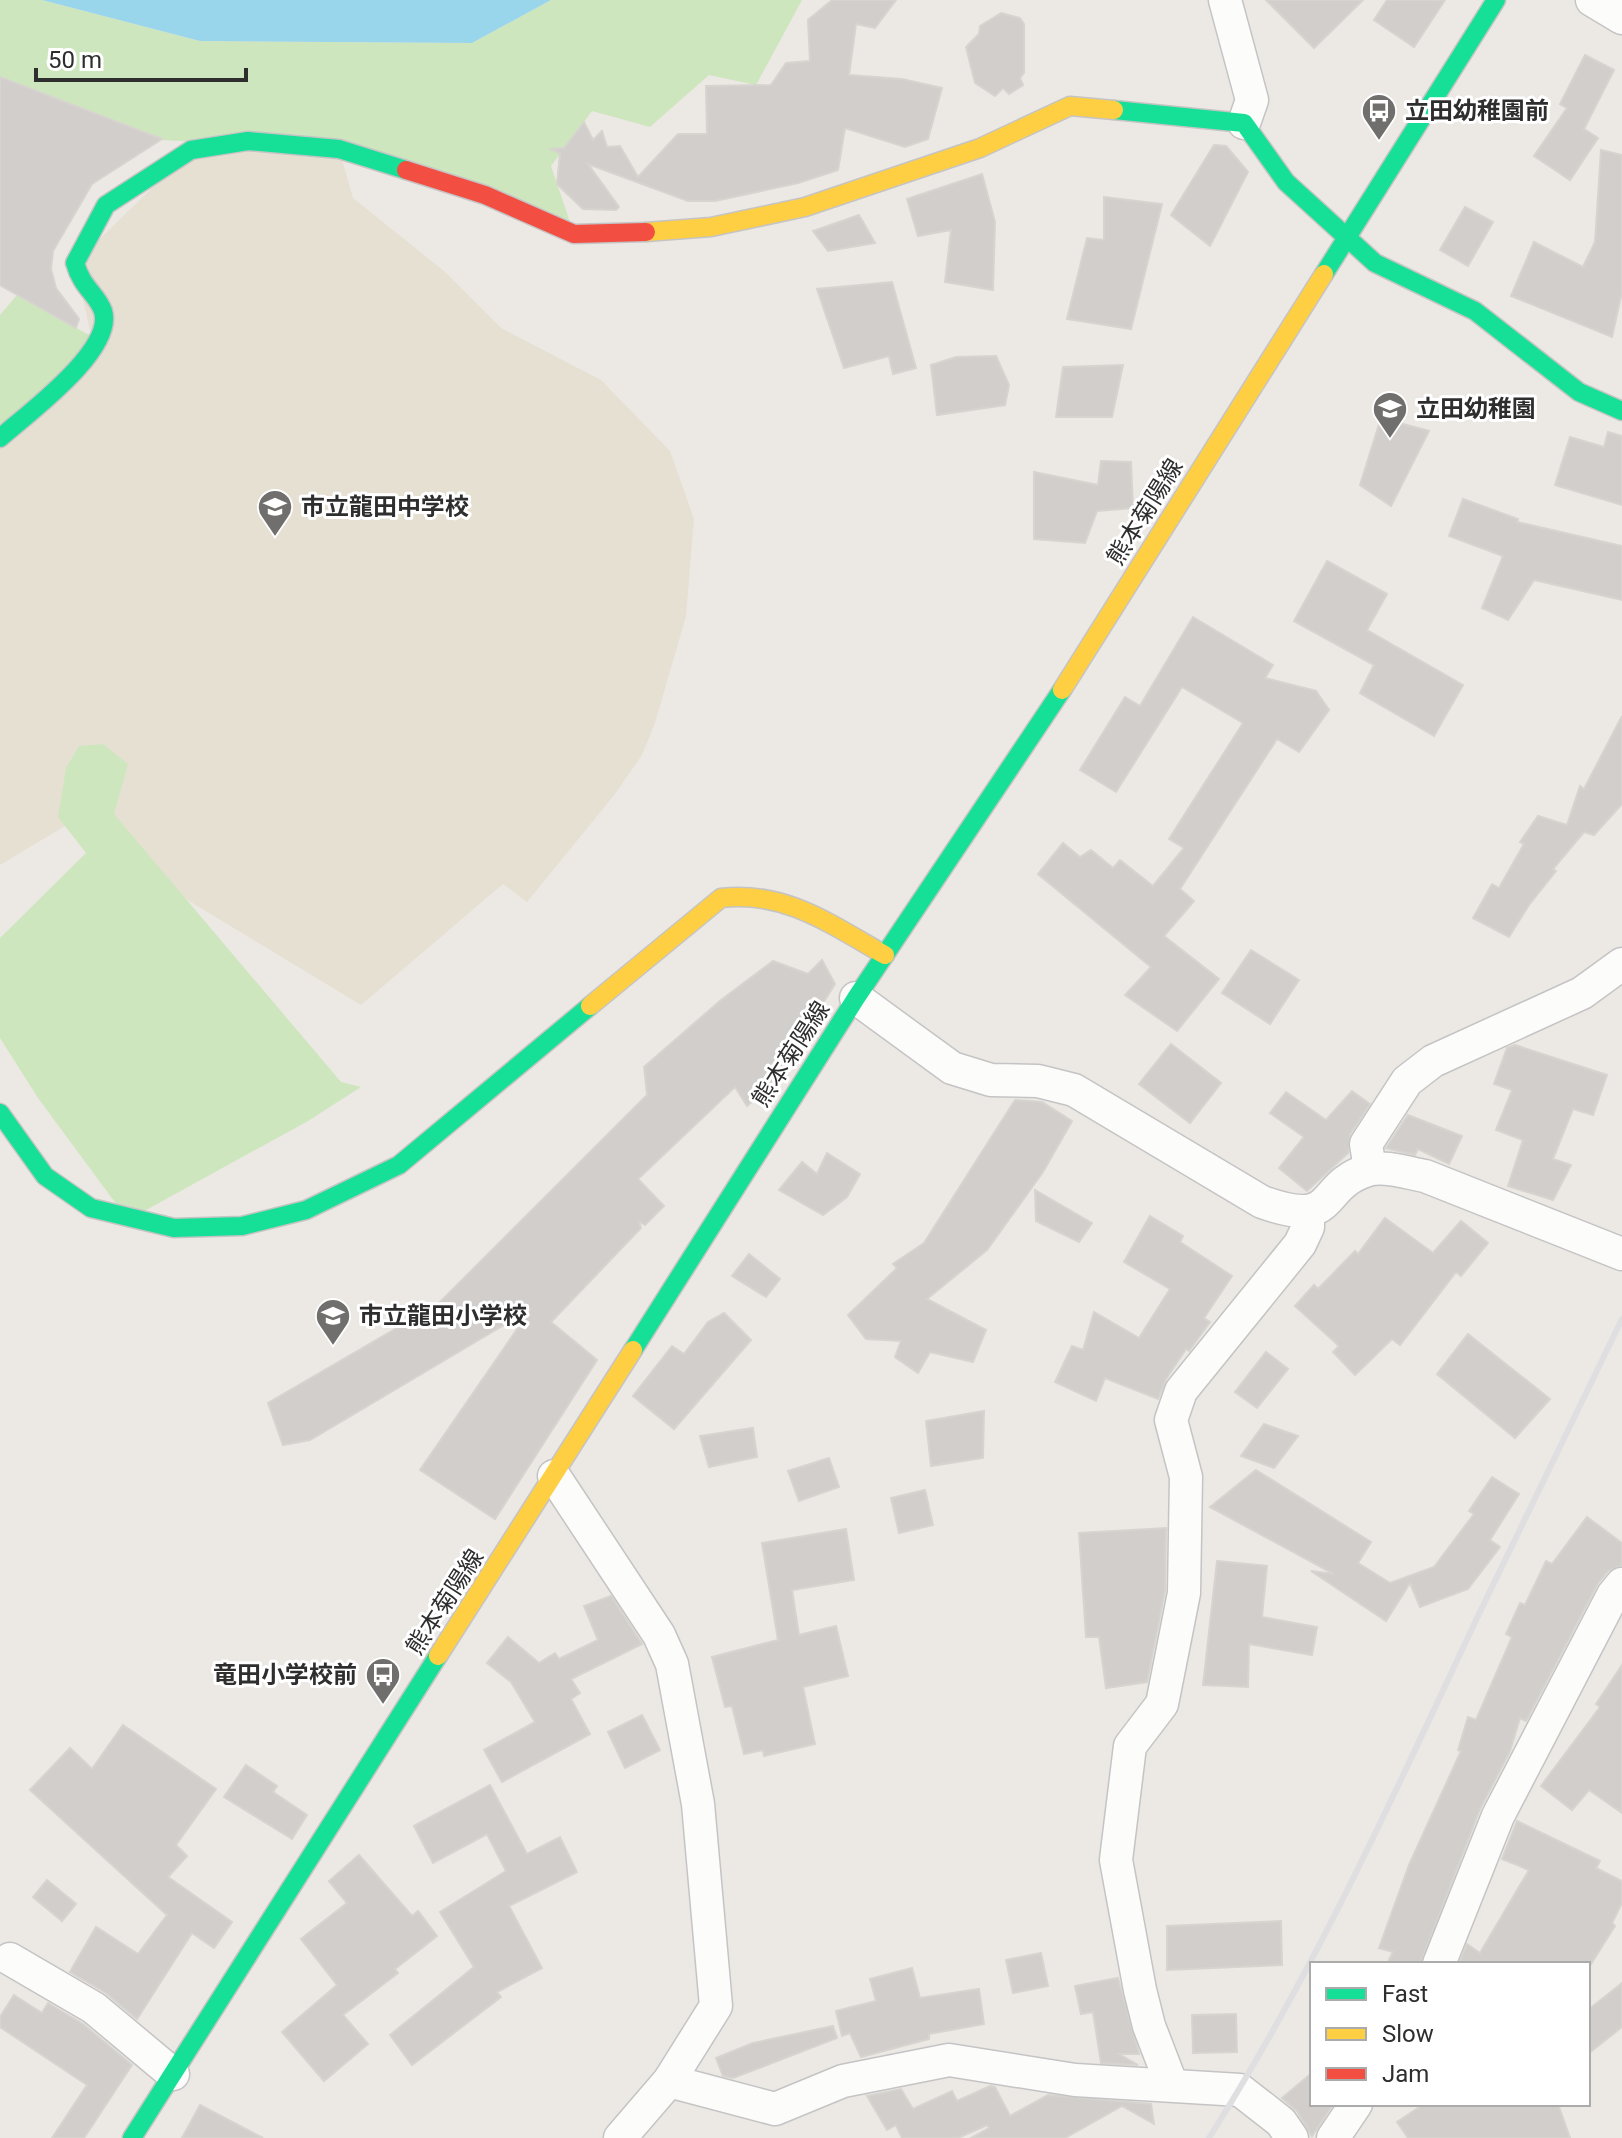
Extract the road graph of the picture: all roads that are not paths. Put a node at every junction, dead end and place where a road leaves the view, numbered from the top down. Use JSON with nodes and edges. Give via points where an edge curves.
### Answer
{"nodes":[{"id":1,"x":1225,"y":0,"type":"edge"},
{"id":2,"x":1496,"y":0,"type":"edge"},
{"id":3,"x":1592,"y":0,"type":"edge"},
{"id":4,"x":1622,"y":18,"type":"edge"},
{"id":5,"x":1244,"y":123,"type":"junction"},
{"id":6,"x":1344,"y":238,"type":"junction"},
{"id":7,"x":1622,"y":411,"type":"edge"},
{"id":8,"x":0,"y":438,"type":"edge"},
{"id":9,"x":885,"y":955,"type":"junction"},
{"id":10,"x":1622,"y":964,"type":"edge"},
{"id":11,"x":856,"y":998,"type":"junction"},
{"id":12,"x":0,"y":1113,"type":"edge"},
{"id":13,"x":1370,"y":1169,"type":"junction"},
{"id":14,"x":1308,"y":1212,"type":"junction"},
{"id":15,"x":1622,"y":1254,"type":"edge"},
{"id":16,"x":554,"y":1476,"type":"junction"},
{"id":17,"x":1622,"y":1584,"type":"edge"},
{"id":18,"x":10,"y":1959,"type":"dead end"},
{"id":19,"x":1440,"y":1962,"type":"edge"},
{"id":20,"x":173,"y":2074,"type":"junction"},
{"id":21,"x":669,"y":2081,"type":"junction"},
{"id":22,"x":1171,"y":2083,"type":"junction"},
{"id":23,"x":1355,"y":2106,"type":"edge"},
{"id":24,"x":132,"y":2138,"type":"edge"},
{"id":25,"x":620,"y":2138,"type":"edge"},
{"id":26,"x":1292,"y":2138,"type":"edge"},
{"id":27,"x":1333,"y":2138,"type":"edge"}],
"edges":[{"from":1,"to":5,"type":"street","via":[[1252,100]]},
{"from":2,"to":6,"type":"street","name":"熊本菊陽線"},
{"from":3,"to":4,"type":"street"},
{"from":5,"to":6,"type":"street","via":[[1286,182]]},
{"from":5,"to":8,"type":"street","via":[[1070,106],[980,148],[805,207],[711,227],[615,235],[574,234],[485,195],[339,149],[248,141],[191,150],[106,205],[75,263],[80,282],[102,308],[105,325],[78,367]]},
{"from":6,"to":7,"type":"street","via":[[1375,263],[1475,311],[1579,392]]},
{"from":6,"to":9,"type":"street","name":"熊本菊陽線","via":[[1075,671]]},
{"from":9,"to":11,"type":"street","name":"熊本菊陽線"},
{"from":9,"to":12,"type":"street","via":[[784,901],[757,894],[721,898],[399,1165],[335,1199],[229,1229],[191,1232],[104,1215],[65,1194],[33,1164]]},
{"from":10,"to":13,"type":"street","via":[[1582,993],[1433,1061],[1407,1081],[1366,1144]]},
{"from":11,"to":14,"type":"street","via":[[952,1068],[991,1080],[1038,1081],[1074,1090],[1262,1202]]},
{"from":11,"to":16,"type":"street","name":"熊本菊陽線"},
{"from":13,"to":14,"type":"street"},
{"from":13,"to":15,"type":"street","via":[[1425,1176]]},
{"from":14,"to":22,"type":"street","via":[[1300,1244],[1181,1391],[1171,1420],[1186,1477],[1184,1593],[1162,1704],[1130,1746],[1116,1860],[1140,1990]]},
{"from":16,"to":20,"type":"street","name":"熊本菊陽線"},
{"from":16,"to":21,"type":"street","via":[[659,1635],[678,1695],[698,1804],[716,2006]]},
{"from":17,"to":19,"type":"street","via":[[1498,1816]]},
{"from":18,"to":20,"type":"street","via":[[94,2008]]},
{"from":20,"to":24,"type":"street","name":"熊本菊陽線"},
{"from":21,"to":22,"type":"street","via":[[775,2109],[843,2081],[949,2060],[1075,2080]]},
{"from":21,"to":25,"type":"street"},
{"from":22,"to":26,"type":"street","via":[[1240,2090],[1281,2122]]},
{"from":23,"to":27,"type":"street"}]}
